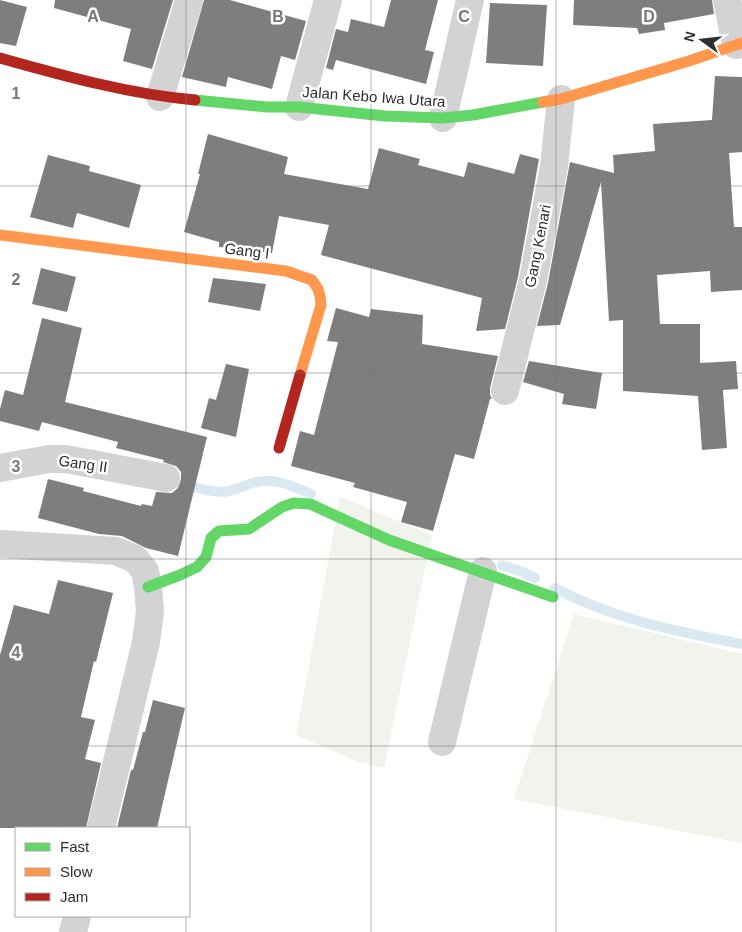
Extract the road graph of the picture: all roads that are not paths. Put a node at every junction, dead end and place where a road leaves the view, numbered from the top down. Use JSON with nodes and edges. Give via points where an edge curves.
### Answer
{"nodes":[{"id":1,"x":189,"y":0,"type":"edge"},
{"id":2,"x":328,"y":0,"type":"edge"},
{"id":3,"x":470,"y":0,"type":"edge"},
{"id":4,"x":727,"y":0,"type":"edge"},
{"id":5,"x":739,"y":44,"type":"edge"},
{"id":6,"x":1,"y":63,"type":"edge"},
{"id":7,"x":160,"y":97,"type":"junction"},
{"id":8,"x":561,"y":99,"type":"junction"},
{"id":9,"x":299,"y":107,"type":"junction"},
{"id":10,"x":443,"y":118,"type":"junction"},
{"id":11,"x":0,"y":235,"type":"edge"},
{"id":12,"x":506,"y":391,"type":"dead end"},
{"id":13,"x":279,"y":448,"type":"dead end"},
{"id":14,"x":0,"y":468,"type":"edge"},
{"id":15,"x":166,"y":478,"type":"dead end"},
{"id":16,"x":0,"y":544,"type":"edge"},
{"id":17,"x":483,"y":571,"type":"junction"},
{"id":18,"x":148,"y":587,"type":"junction"},
{"id":19,"x":553,"y":597,"type":"dead end"},
{"id":20,"x":442,"y":742,"type":"dead end"},
{"id":21,"x":101,"y":827,"type":"edge"},
{"id":22,"x":78,"y":917,"type":"edge"},
{"id":23,"x":73,"y":932,"type":"edge"}],
"edges":[{"from":1,"to":7,"type":"street"},
{"from":2,"to":9,"type":"street"},
{"from":3,"to":10,"type":"street"},
{"from":4,"to":5,"type":"street"},
{"from":5,"to":8,"type":"street","name":"Jalan Kebo Iwa Utara"},
{"from":6,"to":7,"type":"street","name":"Jalan Kebo Iwa Utara"},
{"from":7,"to":9,"type":"street","name":"Jalan Kebo Iwa Utara"},
{"from":8,"to":10,"type":"street","name":"Jalan Kebo Iwa Utara"},
{"from":8,"to":12,"type":"street","name":"Gang Kenari","via":[[554,166],[533,280]]},
{"from":9,"to":10,"type":"street","name":"Jalan Kebo Iwa Utara"},
{"from":11,"to":13,"type":"street","name":"Gang I","via":[[286,271],[315,281],[321,305]]},
{"from":14,"to":15,"type":"street","name":"Gang II","via":[[66,459]]},
{"from":16,"to":18,"type":"street","via":[[116,551],[135,559],[145,570]]},
{"from":17,"to":18,"type":"street","via":[[390,540],[318,507],[298,502],[286,504],[246,530],[224,529],[217,532],[211,536],[206,558],[198,567]]},
{"from":17,"to":19,"type":"street"},
{"from":17,"to":20,"type":"street"},
{"from":18,"to":21,"type":"street","via":[[150,611],[146,642]]},
{"from":22,"to":23,"type":"street"}]}
